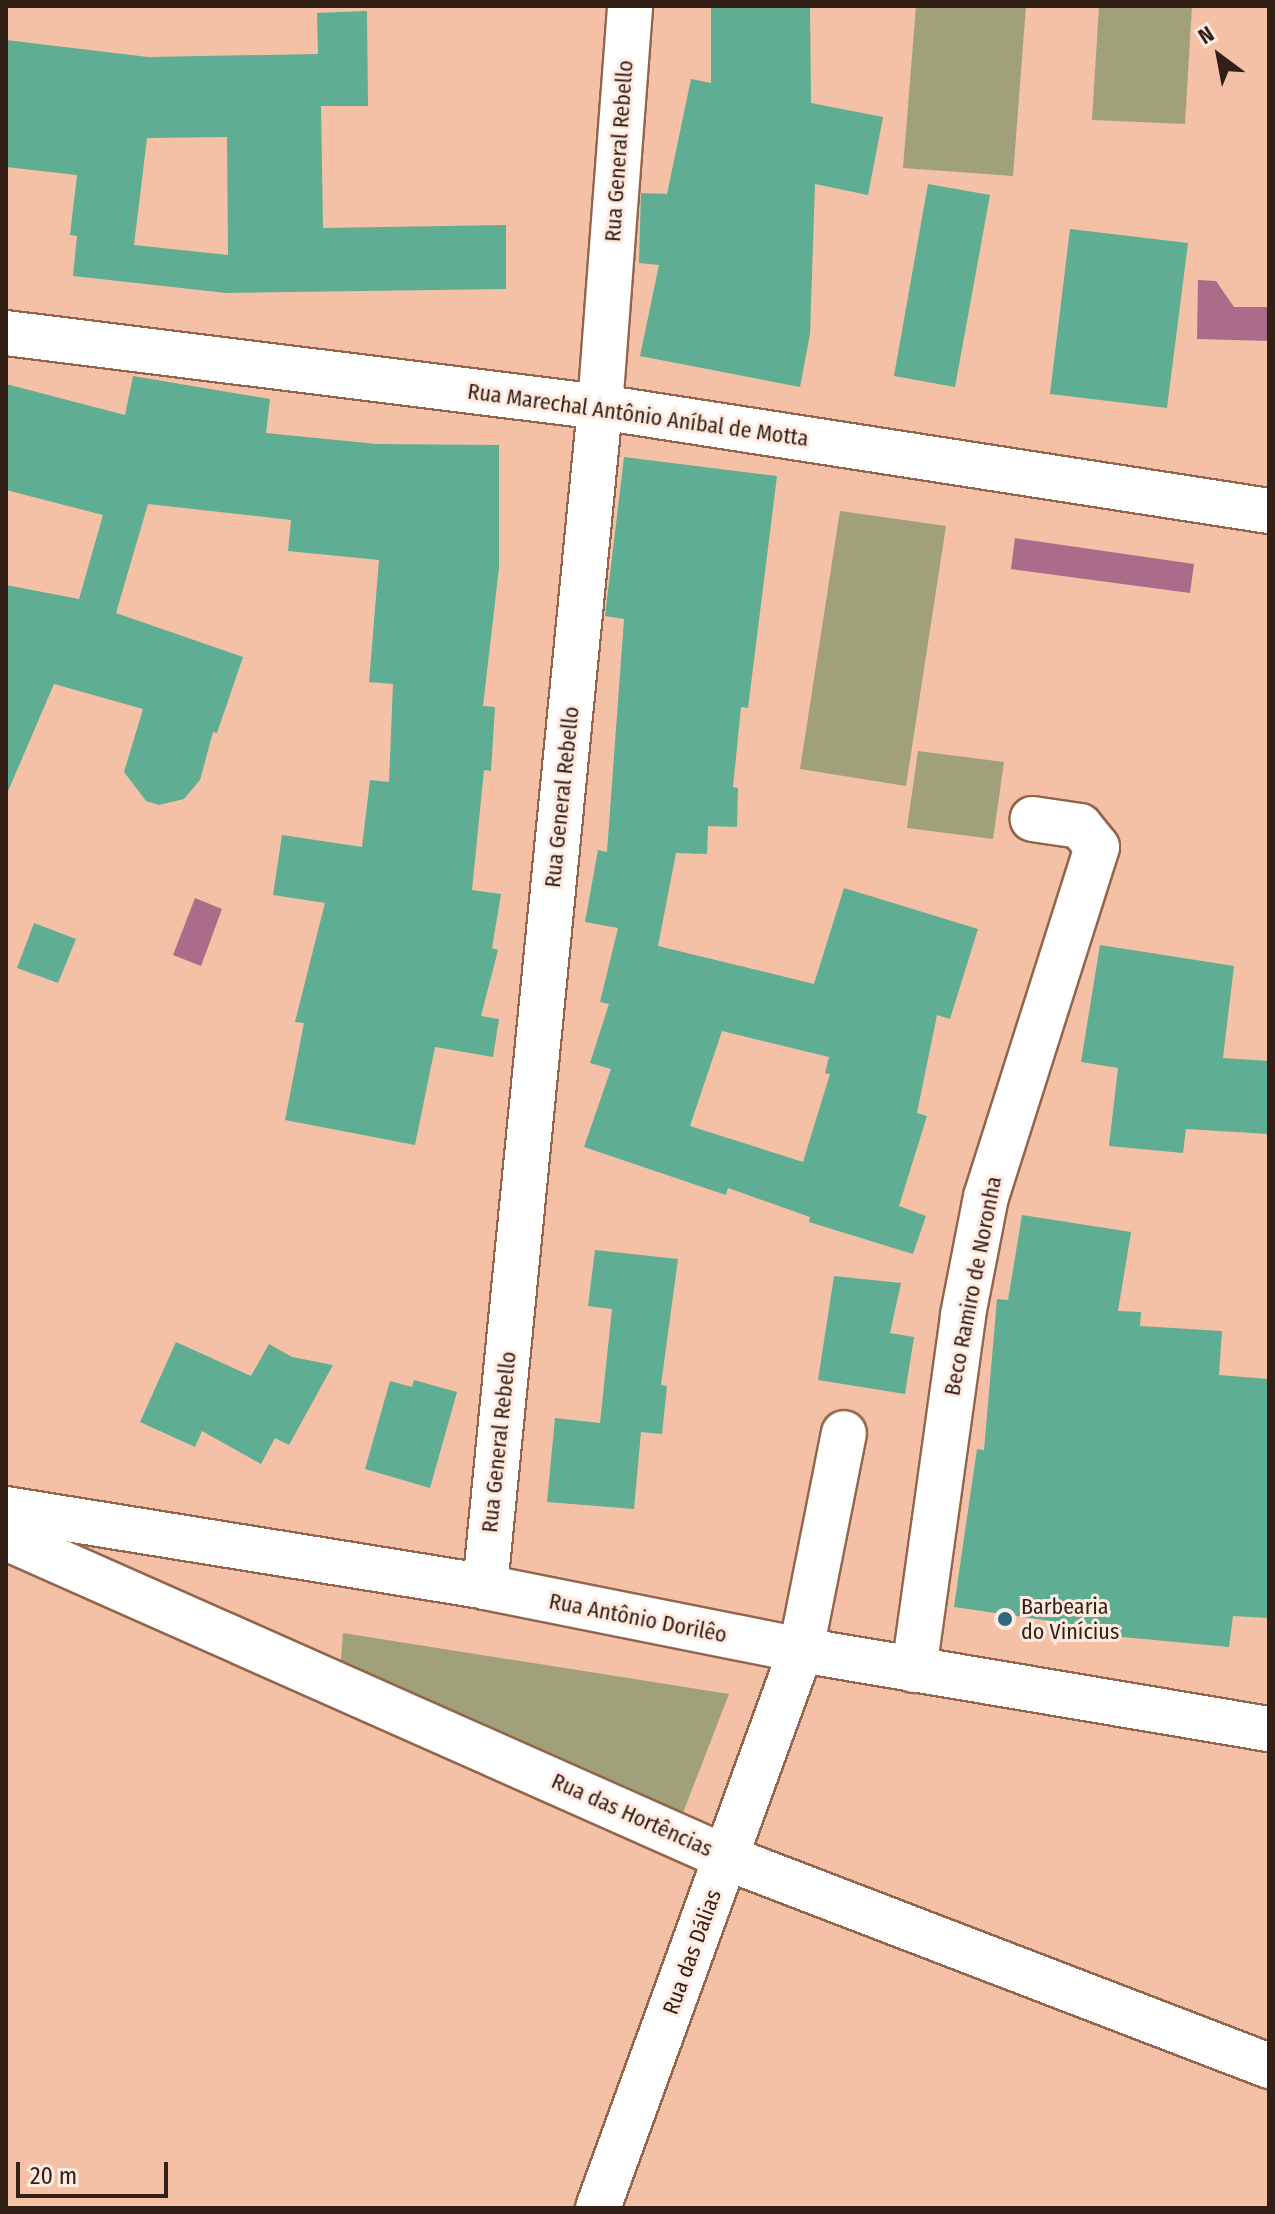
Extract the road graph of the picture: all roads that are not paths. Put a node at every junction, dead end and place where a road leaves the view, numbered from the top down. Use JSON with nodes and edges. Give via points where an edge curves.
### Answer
{"nodes":[{"id":1,"x":630,"y":6,"type":"edge"},
{"id":2,"x":6,"y":333,"type":"edge"},
{"id":3,"x":600,"y":407,"type":"junction"},
{"id":4,"x":1269,"y":511,"type":"edge"},
{"id":5,"x":1033,"y":819,"type":"dead end"},
{"id":6,"x":844,"y":1433,"type":"dead end"},
{"id":7,"x":6,"y":1509,"type":"edge"},
{"id":8,"x":6,"y":1538,"type":"edge"},
{"id":9,"x":485,"y":1587,"type":"junction"},
{"id":10,"x":801,"y":1650,"type":"junction"},
{"id":11,"x":914,"y":1670,"type":"junction"},
{"id":12,"x":1269,"y":1729,"type":"edge"},
{"id":13,"x":727,"y":1858,"type":"junction"},
{"id":14,"x":1269,"y":2066,"type":"edge"},
{"id":15,"x":598,"y":2208,"type":"edge"}],
"edges":[{"from":1,"to":3,"type":"street","name":"Rua General Rebello"},
{"from":2,"to":3,"type":"street","name":"Rua Marechal Antônio Aníbal de Motta"},
{"from":3,"to":4,"type":"street","name":"Rua Marechal Antônio Aníbal de Motta"},
{"from":3,"to":9,"type":"street","name":"Rua General Rebello"},
{"from":5,"to":11,"type":"street","name":"Beco Ramiro de Noronha","via":[[1080,826],[1097,847],[986,1197],[963,1315]]},
{"from":6,"to":10,"type":"street","name":"Rua das Dálias"},
{"from":7,"to":9,"type":"street","name":"Rua Antônio Dorilêo"},
{"from":8,"to":13,"type":"street","name":"Rua das Hortências"},
{"from":9,"to":10,"type":"street","name":"Rua Antônio Dorilêo"},
{"from":10,"to":11,"type":"street","name":"Rua Antônio Dorilêo"},
{"from":10,"to":13,"type":"street","name":"Rua das Dálias"},
{"from":11,"to":12,"type":"street","name":"Rua Antônio Dorilêo"},
{"from":13,"to":14,"type":"street","name":"Rua das Hortências"},
{"from":13,"to":15,"type":"street","name":"Rua das Dálias"}]}
